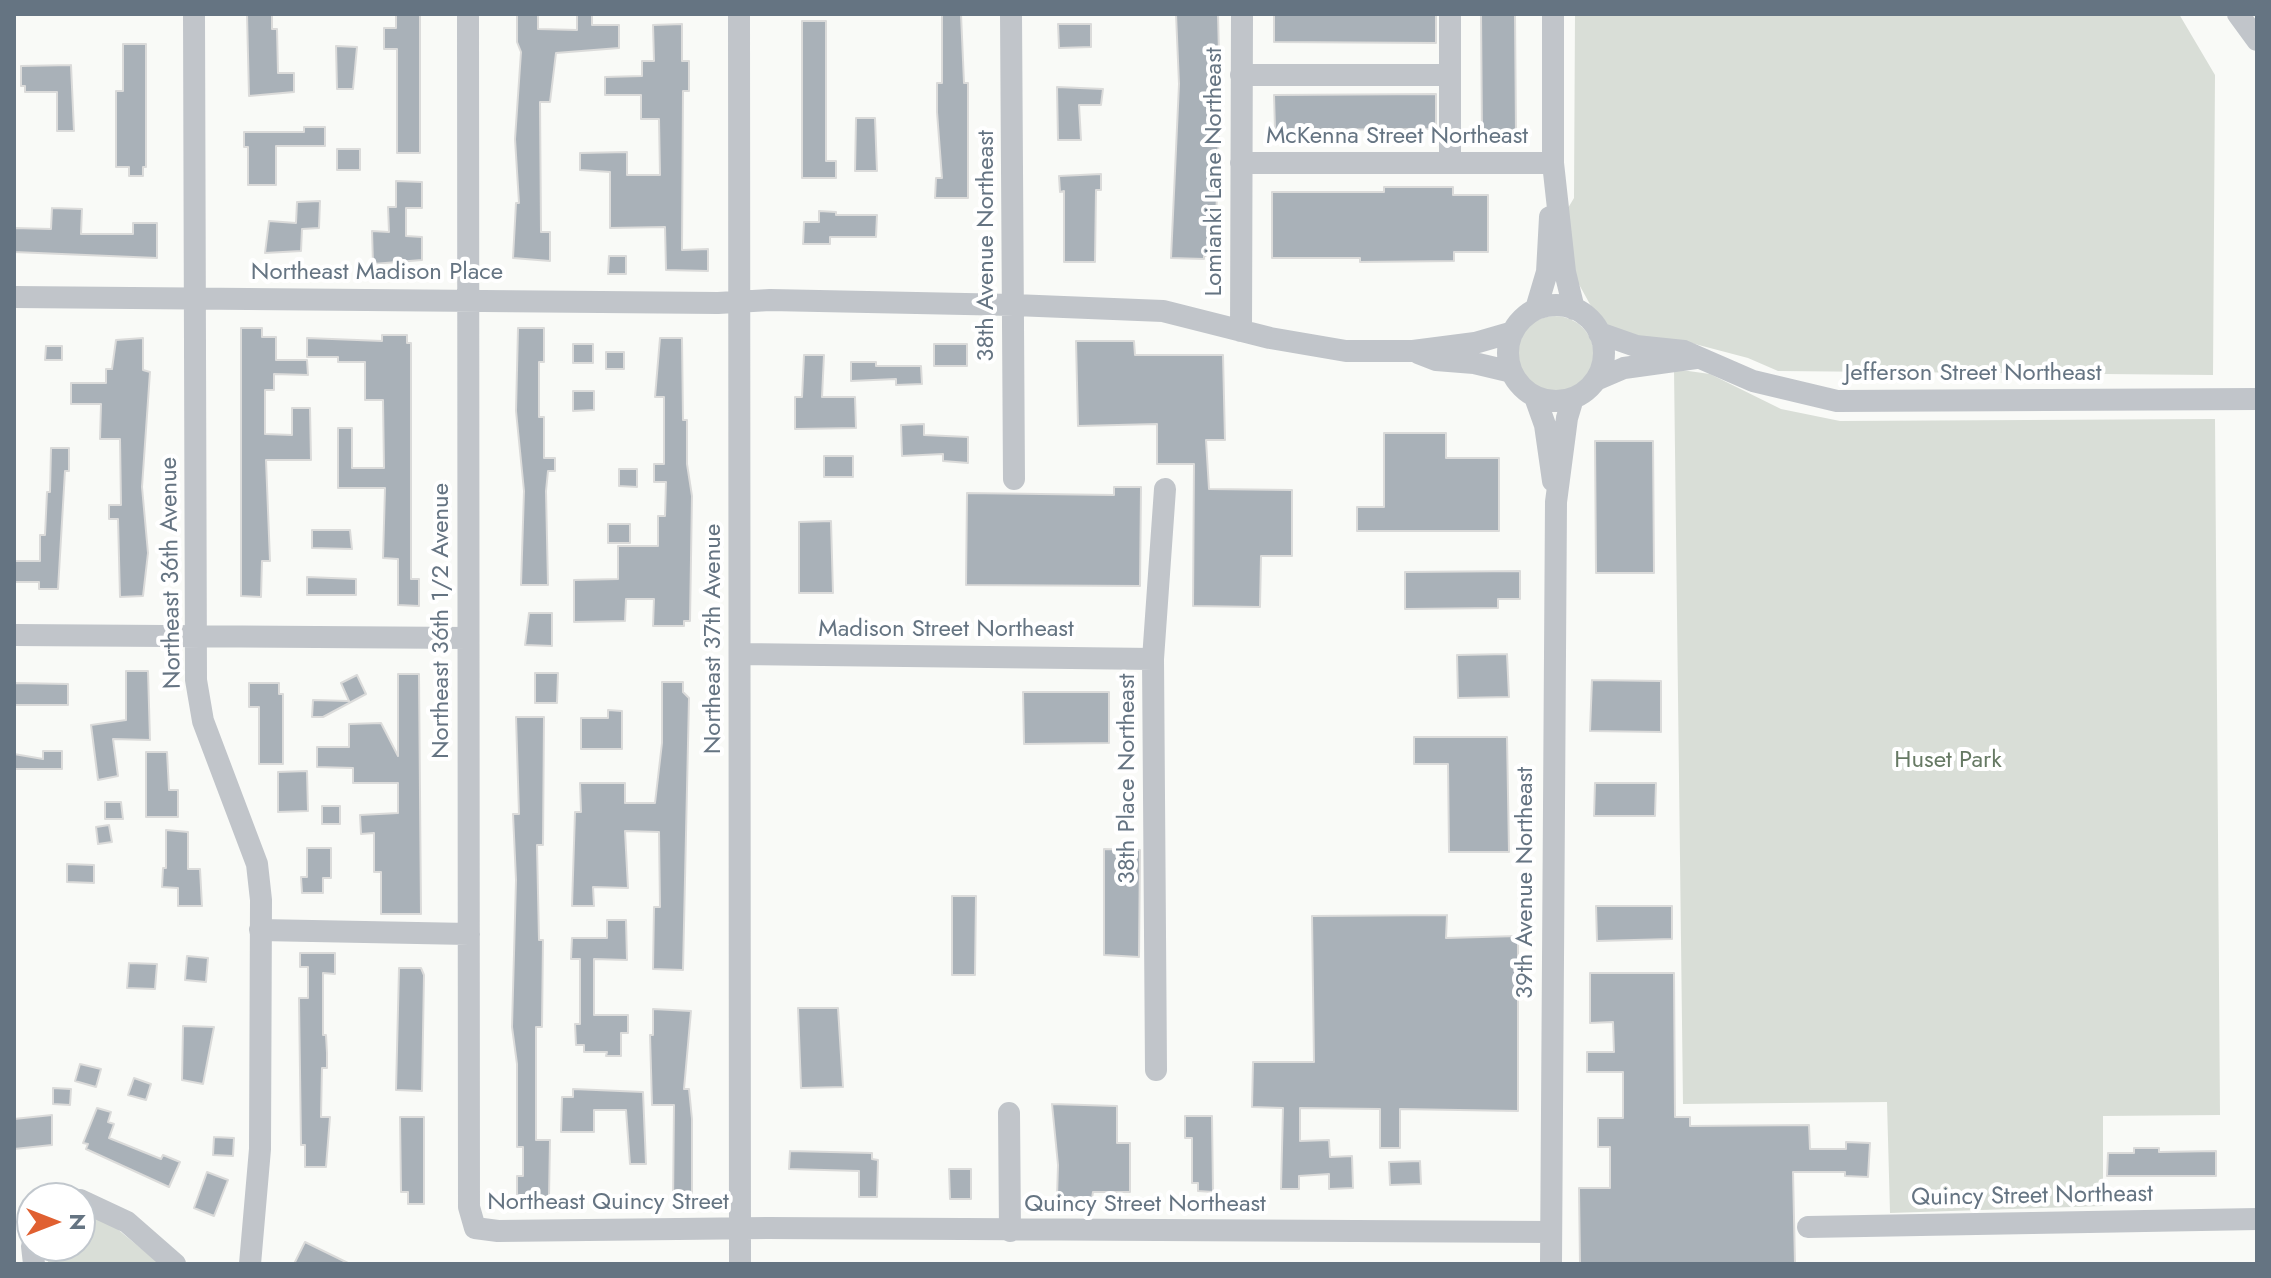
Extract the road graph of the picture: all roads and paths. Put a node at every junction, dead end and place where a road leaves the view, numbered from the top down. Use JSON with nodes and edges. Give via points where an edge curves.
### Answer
{"nodes":[{"id":1,"x":194,"y":14,"type":"edge"},
{"id":2,"x":468,"y":14,"type":"edge"},
{"id":3,"x":739,"y":14,"type":"edge"},
{"id":4,"x":1011,"y":14,"type":"edge"},
{"id":5,"x":1242,"y":14,"type":"edge"},
{"id":6,"x":1450,"y":14,"type":"edge"},
{"id":7,"x":1553,"y":14,"type":"edge"},
{"id":8,"x":2238,"y":14,"type":"edge"},
{"id":9,"x":2257,"y":40,"type":"edge"},
{"id":10,"x":1241,"y":75,"type":"junction"},
{"id":11,"x":1450,"y":75,"type":"junction"},
{"id":12,"x":1241,"y":163,"type":"junction"},
{"id":13,"x":1450,"y":163,"type":"junction"},
{"id":14,"x":1553,"y":163,"type":"junction"},
{"id":15,"x":1556,"y":188,"type":"junction"},
{"id":16,"x":14,"y":297,"type":"edge"},
{"id":17,"x":194,"y":298,"type":"junction"},
{"id":18,"x":467,"y":300,"type":"junction"},
{"id":19,"x":739,"y":303,"type":"junction"},
{"id":20,"x":1014,"y":305,"type":"junction"},
{"id":21,"x":1536,"y":309,"type":"junction"},
{"id":22,"x":1574,"y":309,"type":"junction"},
{"id":23,"x":1241,"y":331,"type":"junction"},
{"id":24,"x":1513,"y":332,"type":"junction"},
{"id":25,"x":1599,"y":333,"type":"junction"},
{"id":26,"x":1413,"y":351,"type":"junction"},
{"id":27,"x":1696,"y":358,"type":"junction"},
{"id":28,"x":1512,"y":372,"type":"junction"},
{"id":29,"x":1596,"y":380,"type":"junction"},
{"id":30,"x":1535,"y":397,"type":"junction"},
{"id":31,"x":1573,"y":398,"type":"junction"},
{"id":32,"x":2257,"y":399,"type":"edge"},
{"id":33,"x":1014,"y":479,"type":"dead end"},
{"id":34,"x":1165,"y":489,"type":"dead end"},
{"id":35,"x":1556,"y":502,"type":"junction"},
{"id":36,"x":14,"y":635,"type":"edge"},
{"id":37,"x":196,"y":636,"type":"junction"},
{"id":38,"x":468,"y":638,"type":"junction"},
{"id":39,"x":740,"y":654,"type":"junction"},
{"id":40,"x":1153,"y":659,"type":"junction"},
{"id":41,"x":260,"y":930,"type":"junction"},
{"id":42,"x":469,"y":934,"type":"junction"},
{"id":43,"x":1156,"y":1070,"type":"dead end"},
{"id":44,"x":1009,"y":1113,"type":"dead end"},
{"id":45,"x":96,"y":1207,"type":"edge"},
{"id":46,"x":2257,"y":1219,"type":"edge"},
{"id":47,"x":1808,"y":1227,"type":"dead end"},
{"id":48,"x":475,"y":1228,"type":"joint"},
{"id":49,"x":740,"y":1230,"type":"junction"},
{"id":50,"x":1010,"y":1231,"type":"junction"},
{"id":51,"x":1551,"y":1232,"type":"junction"},
{"id":52,"x":175,"y":1264,"type":"edge"},
{"id":53,"x":250,"y":1264,"type":"edge"},
{"id":54,"x":740,"y":1264,"type":"edge"},
{"id":55,"x":1551,"y":1264,"type":"edge"}],
"edges":[{"from":1,"to":17,"type":"street","name":"Northeast 36th Avenue"},
{"from":2,"to":18,"type":"street","name":"Northeast 36th 1/2 Avenue"},
{"from":3,"to":19,"type":"street","name":"Northeast 37th Avenue"},
{"from":4,"to":20,"type":"street","name":"38th Avenue Northeast"},
{"from":5,"to":10,"type":"street","name":"Lomianki Lane Northeast"},
{"from":6,"to":11,"type":"street"},
{"from":7,"to":14,"type":"street"},
{"from":8,"to":9,"type":"street"},
{"from":10,"to":11,"type":"street"},
{"from":10,"to":12,"type":"street","name":"Lomianki Lane Northeast"},
{"from":11,"to":13,"type":"street"},
{"from":12,"to":13,"type":"street","name":"McKenna Street Northeast"},
{"from":12,"to":23,"type":"street","name":"Lomianki Lane Northeast"},
{"from":13,"to":14,"type":"street","name":"McKenna Street Northeast"},
{"from":14,"to":15,"type":"street"},
{"from":15,"to":21,"type":"street","via":[[1547,272]]},
{"from":15,"to":22,"type":"street"},
{"from":16,"to":17,"type":"street","name":"Northeast Madison Place"},
{"from":17,"to":18,"type":"street","name":"Northeast Madison Place"},
{"from":17,"to":37,"type":"street","name":"Northeast 36th Avenue"},
{"from":18,"to":19,"type":"street","name":"Northeast Madison Place"},
{"from":18,"to":38,"type":"street","name":"Northeast 36th 1/2 Avenue"},
{"from":19,"to":20,"type":"street","name":"Northeast Madison Place"},
{"from":19,"to":39,"type":"street","name":"Northeast 37th Avenue"},
{"from":20,"to":23,"type":"street","via":[[1163,311]]},
{"from":20,"to":33,"type":"street","name":"38th Avenue Northeast"},
{"from":21,"to":22,"type":"street"},
{"from":21,"to":24,"type":"street"},
{"from":22,"to":25,"type":"street"},
{"from":23,"to":26,"type":"street","via":[[1346,351]]},
{"from":24,"to":26,"type":"street"},
{"from":24,"to":28,"type":"street","via":[[1508,347]]},
{"from":25,"to":27,"type":"street","name":"Jefferson Street Northeast"},
{"from":25,"to":29,"type":"street","via":[[1603,365]]},
{"from":26,"to":28,"type":"street","via":[[1436,360]]},
{"from":27,"to":29,"type":"street","name":"Jefferson Street Northeast","via":[[1624,368]]},
{"from":27,"to":32,"type":"street","name":"Jefferson Street Northeast","via":[[1753,381],[1837,401]]},
{"from":28,"to":30,"type":"street"},
{"from":29,"to":31,"type":"street"},
{"from":30,"to":31,"type":"street"},
{"from":30,"to":35,"type":"street","name":"39th Avenue Northeast","via":[[1545,425]]},
{"from":31,"to":35,"type":"street","name":"39th Avenue Northeast"},
{"from":34,"to":40,"type":"street","name":"38th Place Northeast"},
{"from":35,"to":51,"type":"street","name":"39th Avenue Northeast"},
{"from":36,"to":37,"type":"street"},
{"from":37,"to":38,"type":"street"},
{"from":37,"to":41,"type":"street","name":"Northeast 36th Avenue","via":[[203,721],[257,864]]},
{"from":38,"to":42,"type":"street","name":"Northeast 36th 1/2 Avenue"},
{"from":39,"to":40,"type":"street","name":"Madison Street Northeast"},
{"from":39,"to":49,"type":"street","name":"Northeast 37th Avenue"},
{"from":40,"to":43,"type":"street","name":"38th Place Northeast"},
{"from":41,"to":42,"type":"street"},
{"from":41,"to":53,"type":"street","name":"Northeast 36th Avenue","via":[[260,1149]]},
{"from":42,"to":48,"type":"street","name":"Northeast 36th 1/2 Avenue","via":[[469,1207]]},
{"from":44,"to":50,"type":"street"},
{"from":45,"to":52,"type":"street","via":[[127,1222]]},
{"from":46,"to":47,"type":"street","name":"Quincy Street Northeast"},
{"from":48,"to":49,"type":"street","name":"Northeast Quincy Street"},
{"from":49,"to":50,"type":"street","name":"Quincy Street Northeast"},
{"from":49,"to":54,"type":"street","name":"Northeast 37th Avenue"},
{"from":50,"to":51,"type":"street","name":"Quincy Street Northeast"},
{"from":51,"to":55,"type":"street","name":"39th Avenue Northeast"}]}
